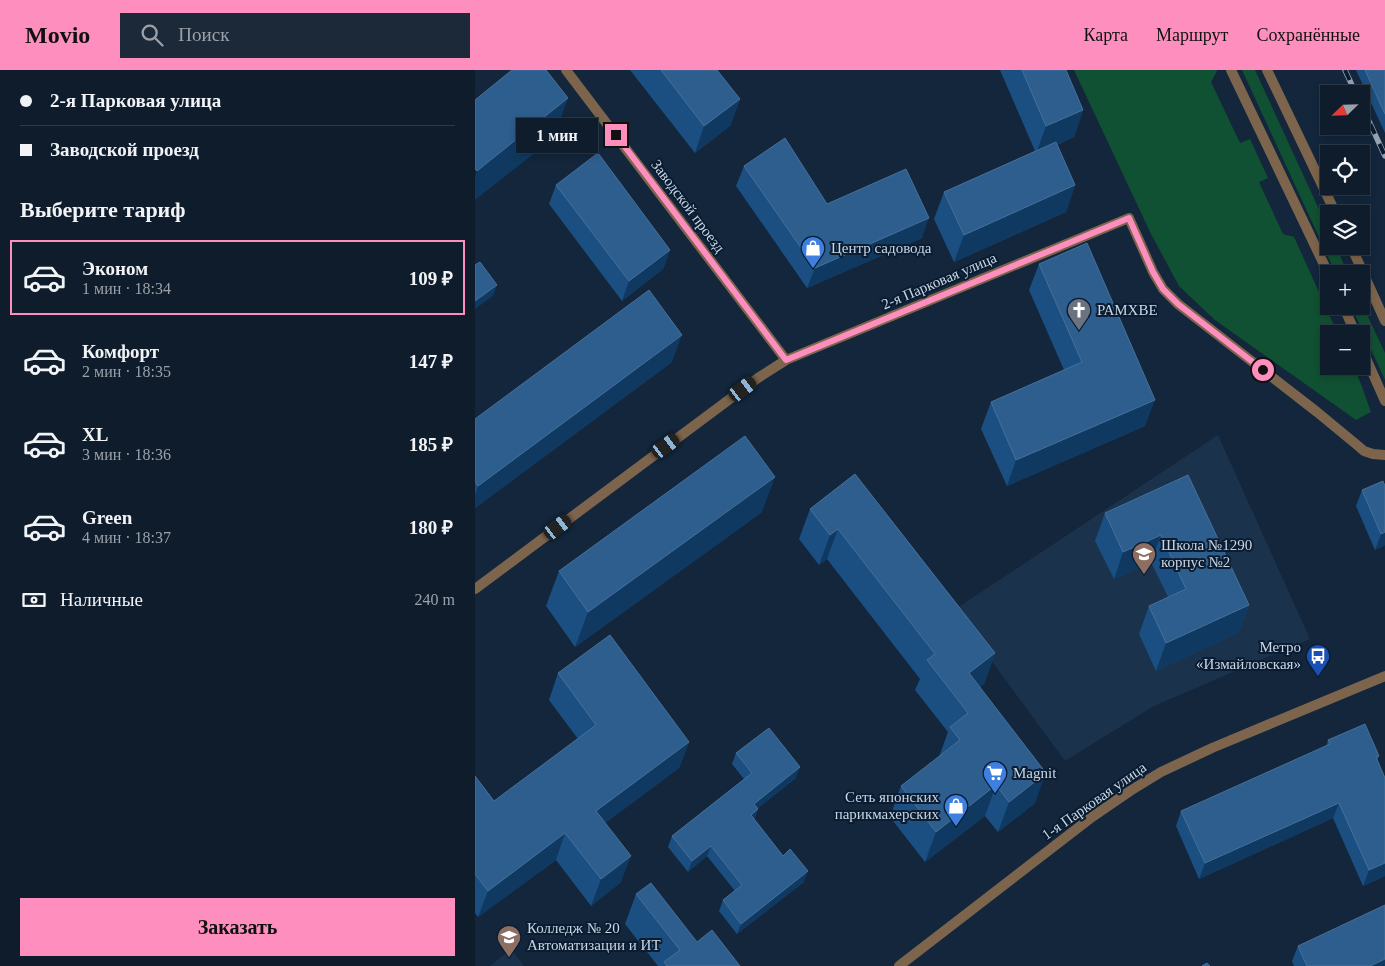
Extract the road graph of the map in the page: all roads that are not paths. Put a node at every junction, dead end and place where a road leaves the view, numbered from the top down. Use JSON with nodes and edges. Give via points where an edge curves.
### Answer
{"nodes":[{"id":1,"x":567,"y":70,"type":"edge"},
{"id":2,"x":1231,"y":70,"type":"edge"},
{"id":3,"x":1267,"y":70,"type":"edge"},
{"id":4,"x":1332,"y":205,"type":"edge"},
{"id":5,"x":1355,"y":255,"type":"edge"},
{"id":6,"x":1324,"y":265,"type":"edge"},
{"id":7,"x":1385,"y":321,"type":"edge"},
{"id":8,"x":786,"y":360,"type":"junction"},
{"id":9,"x":1370,"y":367,"type":"edge"},
{"id":10,"x":1385,"y":401,"type":"edge"},
{"id":11,"x":1385,"y":454,"type":"edge"},
{"id":12,"x":475,"y":589,"type":"edge"},
{"id":13,"x":1385,"y":676,"type":"edge"},
{"id":14,"x":899,"y":966,"type":"edge"}],
"edges":[{"from":1,"to":8,"type":"street","name":"Заводской проезд"},
{"from":2,"to":6,"type":"street"},
{"from":3,"to":4,"type":"street"},
{"from":5,"to":7,"type":"street"},
{"from":8,"to":11,"type":"street","name":"2-я Парковая улица","via":[[1129,218],[1153,272],[1163,289],[1178,304],[1357,446],[1373,454]]},
{"from":8,"to":12,"type":"street","name":"2-я Парковая улица"},
{"from":9,"to":10,"type":"street"},
{"from":13,"to":14,"type":"street","name":"1-я Парковая улица","via":[[1161,772],[1092,817]]}]}
